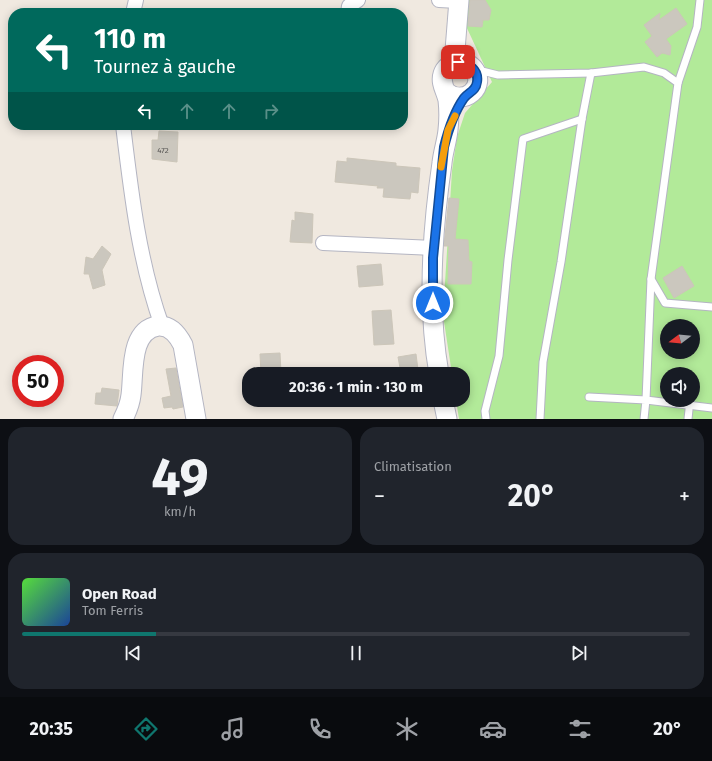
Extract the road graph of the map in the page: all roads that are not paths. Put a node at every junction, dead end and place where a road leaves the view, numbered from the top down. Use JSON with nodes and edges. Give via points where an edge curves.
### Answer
{"nodes":[{"id":1,"x":358,"y":0,"type":"edge"},
{"id":2,"x":439,"y":0,"type":"edge"},
{"id":3,"x":700,"y":0,"type":"edge"},
{"id":4,"x":459,"y":1,"type":"edge"},
{"id":5,"x":349,"y":8,"type":"edge"},
{"id":6,"x":591,"y":73,"type":"junction"},
{"id":7,"x":498,"y":75,"type":"junction"},
{"id":8,"x":467,"y":76,"type":"junction"},
{"id":9,"x":678,"y":83,"type":"junction"},
{"id":10,"x":445,"y":91,"type":"junction"},
{"id":11,"x":582,"y":119,"type":"junction"},
{"id":12,"x":124,"y":130,"type":"edge"},
{"id":13,"x":448,"y":130,"type":"junction"},
{"id":14,"x":322,"y":243,"type":"dead end"},
{"id":15,"x":434,"y":248,"type":"junction"},
{"id":16,"x":651,"y":279,"type":"junction"},
{"id":17,"x":712,"y":307,"type":"edge"},
{"id":18,"x":162,"y":326,"type":"junction"},
{"id":19,"x":438,"y":367,"type":"edge"},
{"id":20,"x":589,"y":397,"type":"dead end"},
{"id":21,"x":646,"y":400,"type":"junction"},
{"id":22,"x":660,"y":401,"type":"edge"},
{"id":23,"x":700,"y":405,"type":"edge"},
{"id":24,"x":444,"y":407,"type":"edge"},
{"id":25,"x":690,"y":407,"type":"edge"},
{"id":26,"x":712,"y":408,"type":"edge"},
{"id":27,"x":123,"y":419,"type":"edge"},
{"id":28,"x":196,"y":419,"type":"edge"},
{"id":29,"x":447,"y":419,"type":"edge"},
{"id":30,"x":486,"y":419,"type":"edge"},
{"id":31,"x":540,"y":419,"type":"edge"},
{"id":32,"x":644,"y":419,"type":"edge"},
{"id":33,"x":688,"y":419,"type":"edge"}],
"edges":[{"from":1,"to":5,"type":"street"},
{"from":2,"to":4,"type":"street"},
{"from":3,"to":9,"type":"lane","via":[[697,27]]},
{"from":4,"to":8,"type":"main road","via":[[456,37]]},
{"from":6,"to":7,"type":"lane"},
{"from":6,"to":9,"type":"lane","via":[[644,67],[664,73]]},
{"from":6,"to":11,"type":"lane"},
{"from":7,"to":8,"type":"lane"},
{"from":7,"to":8,"type":"lane"},
{"from":8,"to":10,"type":"main road","via":[[454,97]]},
{"from":8,"to":10,"type":"main road","via":[[445,70],[442,80]]},
{"from":8,"to":13,"type":"main road"},
{"from":9,"to":16,"type":"lane"},
{"from":10,"to":13,"type":"main road"},
{"from":11,"to":30,"type":"lane","via":[[523,139],[499,356],[485,410]]},
{"from":11,"to":31,"type":"lane","via":[[543,362]]},
{"from":12,"to":18,"type":"street","via":[[131,194],[151,295]]},
{"from":13,"to":15,"type":"main road"},
{"from":14,"to":15,"type":"street"},
{"from":15,"to":19,"type":"main road","via":[[433,318]]},
{"from":16,"to":17,"type":"lane","via":[[666,303]]},
{"from":16,"to":21,"type":"lane"},
{"from":18,"to":27,"type":"main road","via":[[151,327],[143,333],[137,344],[131,396]]},
{"from":18,"to":28,"type":"main road","via":[[172,329],[184,345]]},
{"from":20,"to":21,"type":"lane"},
{"from":21,"to":22,"type":"lane"},
{"from":21,"to":32,"type":"lane"},
{"from":23,"to":26,"type":"lane"},
{"from":24,"to":29,"type":"main road"},
{"from":25,"to":33,"type":"lane"}]}
